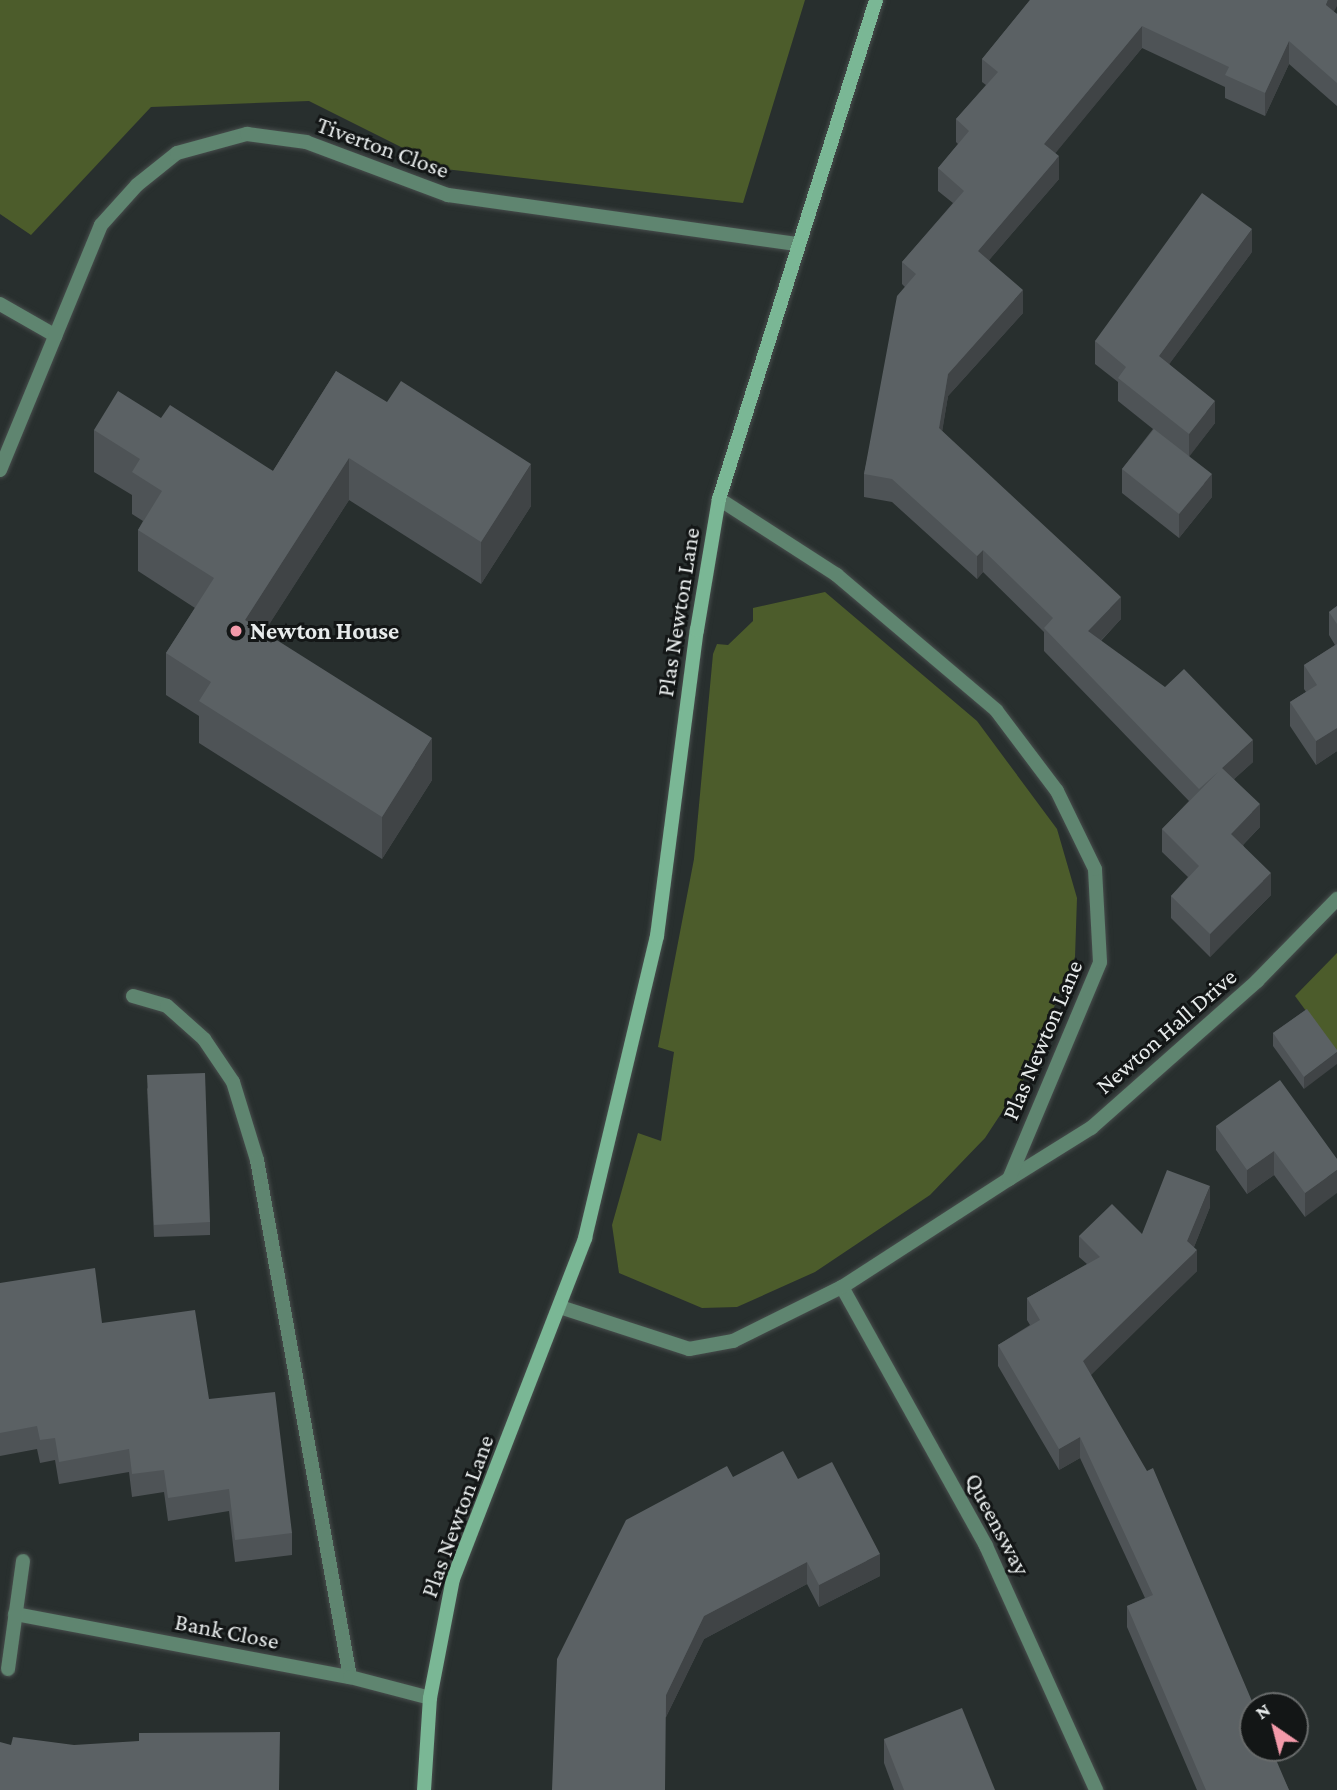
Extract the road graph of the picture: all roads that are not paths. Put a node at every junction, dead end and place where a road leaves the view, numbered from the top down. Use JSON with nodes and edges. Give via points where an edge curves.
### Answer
{"nodes":[{"id":1,"x":876,"y":0,"type":"edge"},
{"id":2,"x":797,"y":244,"type":"junction"},
{"id":3,"x":0,"y":304,"type":"edge"},
{"id":4,"x":56,"y":336,"type":"junction"},
{"id":5,"x":0,"y":470,"type":"edge"},
{"id":6,"x":719,"y":499,"type":"junction"},
{"id":7,"x":1337,"y":899,"type":"edge"},
{"id":8,"x":133,"y":996,"type":"dead end"},
{"id":9,"x":1009,"y":1179,"type":"junction"},
{"id":10,"x":842,"y":1287,"type":"junction"},
{"id":11,"x":560,"y":1307,"type":"junction"},
{"id":12,"x":23,"y":1561,"type":"dead end"},
{"id":13,"x":15,"y":1614,"type":"junction"},
{"id":14,"x":8,"y":1669,"type":"dead end"},
{"id":15,"x":349,"y":1677,"type":"junction"},
{"id":16,"x":430,"y":1698,"type":"junction"},
{"id":17,"x":424,"y":1790,"type":"edge"},
{"id":18,"x":1096,"y":1790,"type":"edge"}],
"edges":[{"from":1,"to":2,"type":"street","name":"Plas Newton Lane"},
{"from":2,"to":4,"type":"street","name":"Tiverton Close","via":[[448,195],[306,142],[247,134],[177,153],[137,185],[102,225]]},
{"from":2,"to":6,"type":"street","name":"Plas Newton Lane"},
{"from":3,"to":4,"type":"street"},
{"from":4,"to":5,"type":"street","name":"Tiverton Close"},
{"from":6,"to":9,"type":"street","name":"Plas Newton Lane","via":[[837,575],[996,710],[1057,791],[1095,869],[1100,962]]},
{"from":6,"to":11,"type":"street","name":"Plas Newton Lane","via":[[697,629],[657,936],[585,1238]]},
{"from":7,"to":9,"type":"street","name":"Newton Hall Drive","via":[[1257,981],[1091,1128]]},
{"from":8,"to":15,"type":"street","via":[[167,1006],[204,1038],[237,1095],[257,1160]]},
{"from":9,"to":10,"type":"street"},
{"from":10,"to":11,"type":"street","via":[[733,1341],[689,1349]]},
{"from":10,"to":18,"type":"street","name":"Queensway","via":[[986,1546]]},
{"from":11,"to":16,"type":"street","name":"Plas Newton Lane","via":[[453,1579]]},
{"from":12,"to":13,"type":"street"},
{"from":13,"to":14,"type":"street"},
{"from":13,"to":15,"type":"street","name":"Bank Close"},
{"from":15,"to":16,"type":"street","name":"Bank Close"},
{"from":16,"to":17,"type":"street","name":"Plas Newton Lane"}]}
